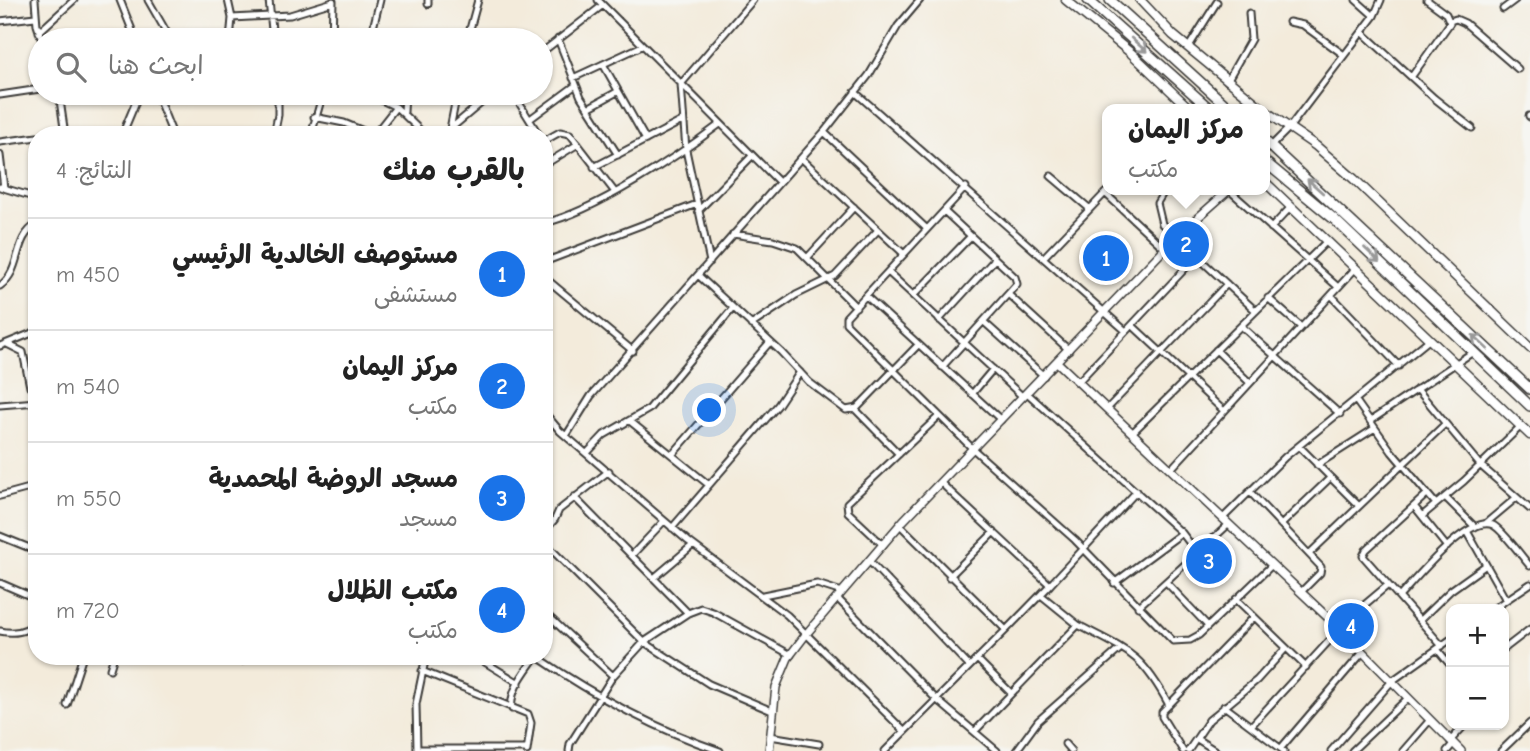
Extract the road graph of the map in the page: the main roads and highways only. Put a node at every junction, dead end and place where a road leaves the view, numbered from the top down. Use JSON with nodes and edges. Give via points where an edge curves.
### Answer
{"nodes":[{"id":1,"x":1066,"y":0,"type":"edge"},
{"id":2,"x":1088,"y":0,"type":"edge"},
{"id":3,"x":1110,"y":0,"type":"edge"},
{"id":4,"x":1140,"y":0,"type":"edge"},
{"id":5,"x":1121,"y":9,"type":"junction"},
{"id":6,"x":1111,"y":19,"type":"junction"},
{"id":7,"x":1183,"y":104,"type":"edge"},
{"id":8,"x":1204,"y":104,"type":"edge"},
{"id":9,"x":1225,"y":104,"type":"edge"},
{"id":10,"x":1256,"y":104,"type":"edge"},
{"id":11,"x":1270,"y":114,"type":"edge"},
{"id":12,"x":1270,"y":146,"type":"edge"},
{"id":13,"x":1270,"y":166,"type":"edge"},
{"id":14,"x":1270,"y":187,"type":"edge"},
{"id":15,"x":1530,"y":348,"type":"edge"},
{"id":16,"x":1529,"y":387,"type":"edge"},
{"id":17,"x":1530,"y":406,"type":"edge"},
{"id":18,"x":1530,"y":435,"type":"edge"}],
"edges":[{"from":1,"to":7,"type":"main road"},
{"from":2,"to":6,"type":"highway"},
{"from":3,"to":5,"type":"highway"},
{"from":4,"to":10,"type":"main road","via":[[1188,48]]},
{"from":5,"to":6,"type":"highway"},
{"from":5,"to":9,"type":"highway"},
{"from":6,"to":8,"type":"highway","one_way":true},
{"from":11,"to":15,"type":"main road","via":[[1354,180]]},
{"from":16,"to":12,"type":"highway","one_way":true},
{"from":13,"to":17,"type":"highway","one_way":true,"via":[[1334,219]]},
{"from":14,"to":18,"type":"main road"}]}
